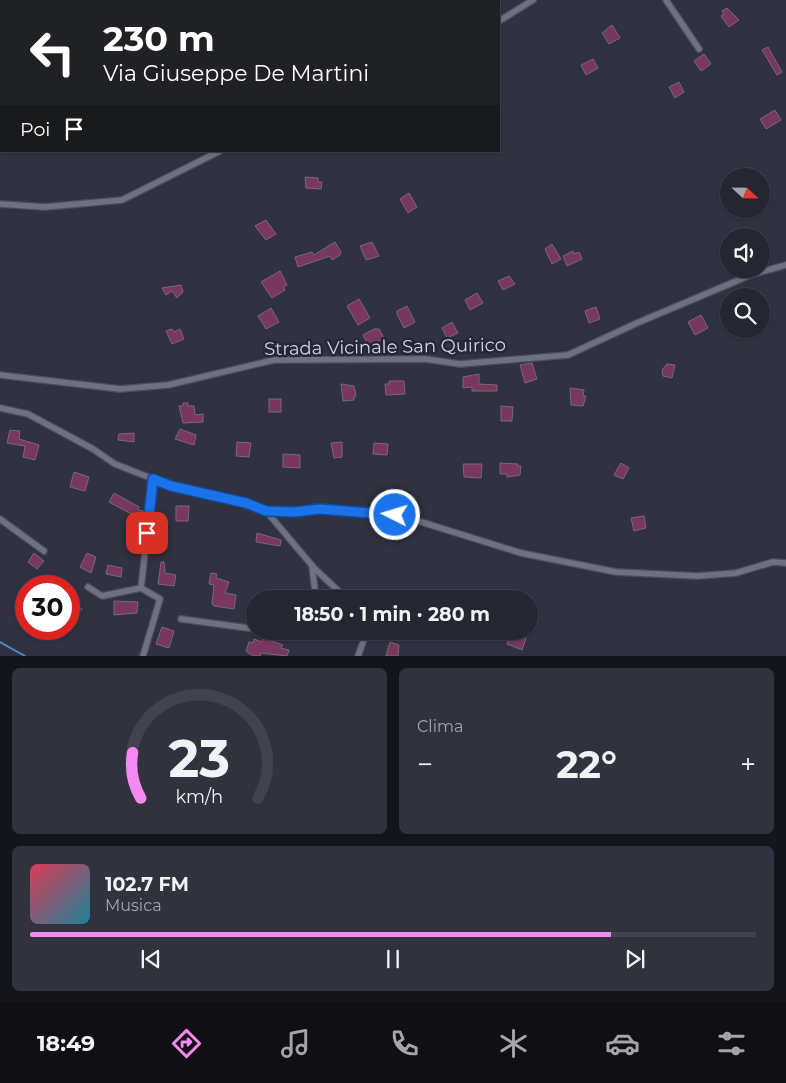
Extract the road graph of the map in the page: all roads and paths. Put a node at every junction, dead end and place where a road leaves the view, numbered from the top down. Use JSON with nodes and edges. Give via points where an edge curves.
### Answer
{"nodes":[{"id":1,"x":533,"y":0,"type":"edge"},
{"id":2,"x":666,"y":0,"type":"edge"},
{"id":3,"x":500,"y":20,"type":"edge"},
{"id":4,"x":699,"y":49,"type":"dead end"},
{"id":5,"x":218,"y":152,"type":"edge"},
{"id":6,"x":0,"y":204,"type":"edge"},
{"id":7,"x":786,"y":265,"type":"edge"},
{"id":8,"x":0,"y":375,"type":"edge"},
{"id":9,"x":0,"y":408,"type":"edge"},
{"id":10,"x":153,"y":479,"type":"junction"},
{"id":11,"x":266,"y":511,"type":"junction"},
{"id":12,"x":0,"y":519,"type":"edge"},
{"id":13,"x":44,"y":551,"type":"dead end"},
{"id":14,"x":786,"y":563,"type":"edge"},
{"id":15,"x":311,"y":565,"type":"junction"},
{"id":16,"x":88,"y":587,"type":"dead end"},
{"id":17,"x":141,"y":588,"type":"junction"},
{"id":18,"x":315,"y":590,"type":"edge"},
{"id":19,"x":337,"y":590,"type":"edge"},
{"id":20,"x":181,"y":619,"type":"dead end"},
{"id":21,"x":246,"y":628,"type":"edge"},
{"id":22,"x":364,"y":640,"type":"edge"},
{"id":23,"x":143,"y":656,"type":"edge"},
{"id":24,"x":358,"y":656,"type":"edge"}],
"edges":[{"from":1,"to":3,"type":"street"},
{"from":2,"to":4,"type":"street"},
{"from":5,"to":6,"type":"street","via":[[122,200],[45,207]]},
{"from":7,"to":8,"type":"street","name":"Strada Vicinale San Quirico","via":[[753,274],[568,356],[460,364],[425,359],[274,360],[168,385],[120,389]]},
{"from":9,"to":10,"type":"street","via":[[28,414],[115,464]]},
{"from":10,"to":11,"type":"street"},
{"from":10,"to":17,"type":"street"},
{"from":11,"to":14,"type":"street","via":[[320,509],[402,516],[521,553],[616,572],[698,576],[736,573],[773,562]]},
{"from":11,"to":15,"type":"street"},
{"from":12,"to":13,"type":"street"},
{"from":15,"to":18,"type":"street"},
{"from":15,"to":19,"type":"street"},
{"from":16,"to":17,"type":"street","via":[[102,596]]},
{"from":17,"to":23,"type":"street","via":[[160,599]]},
{"from":20,"to":21,"type":"street"},
{"from":22,"to":24,"type":"street"}]}
